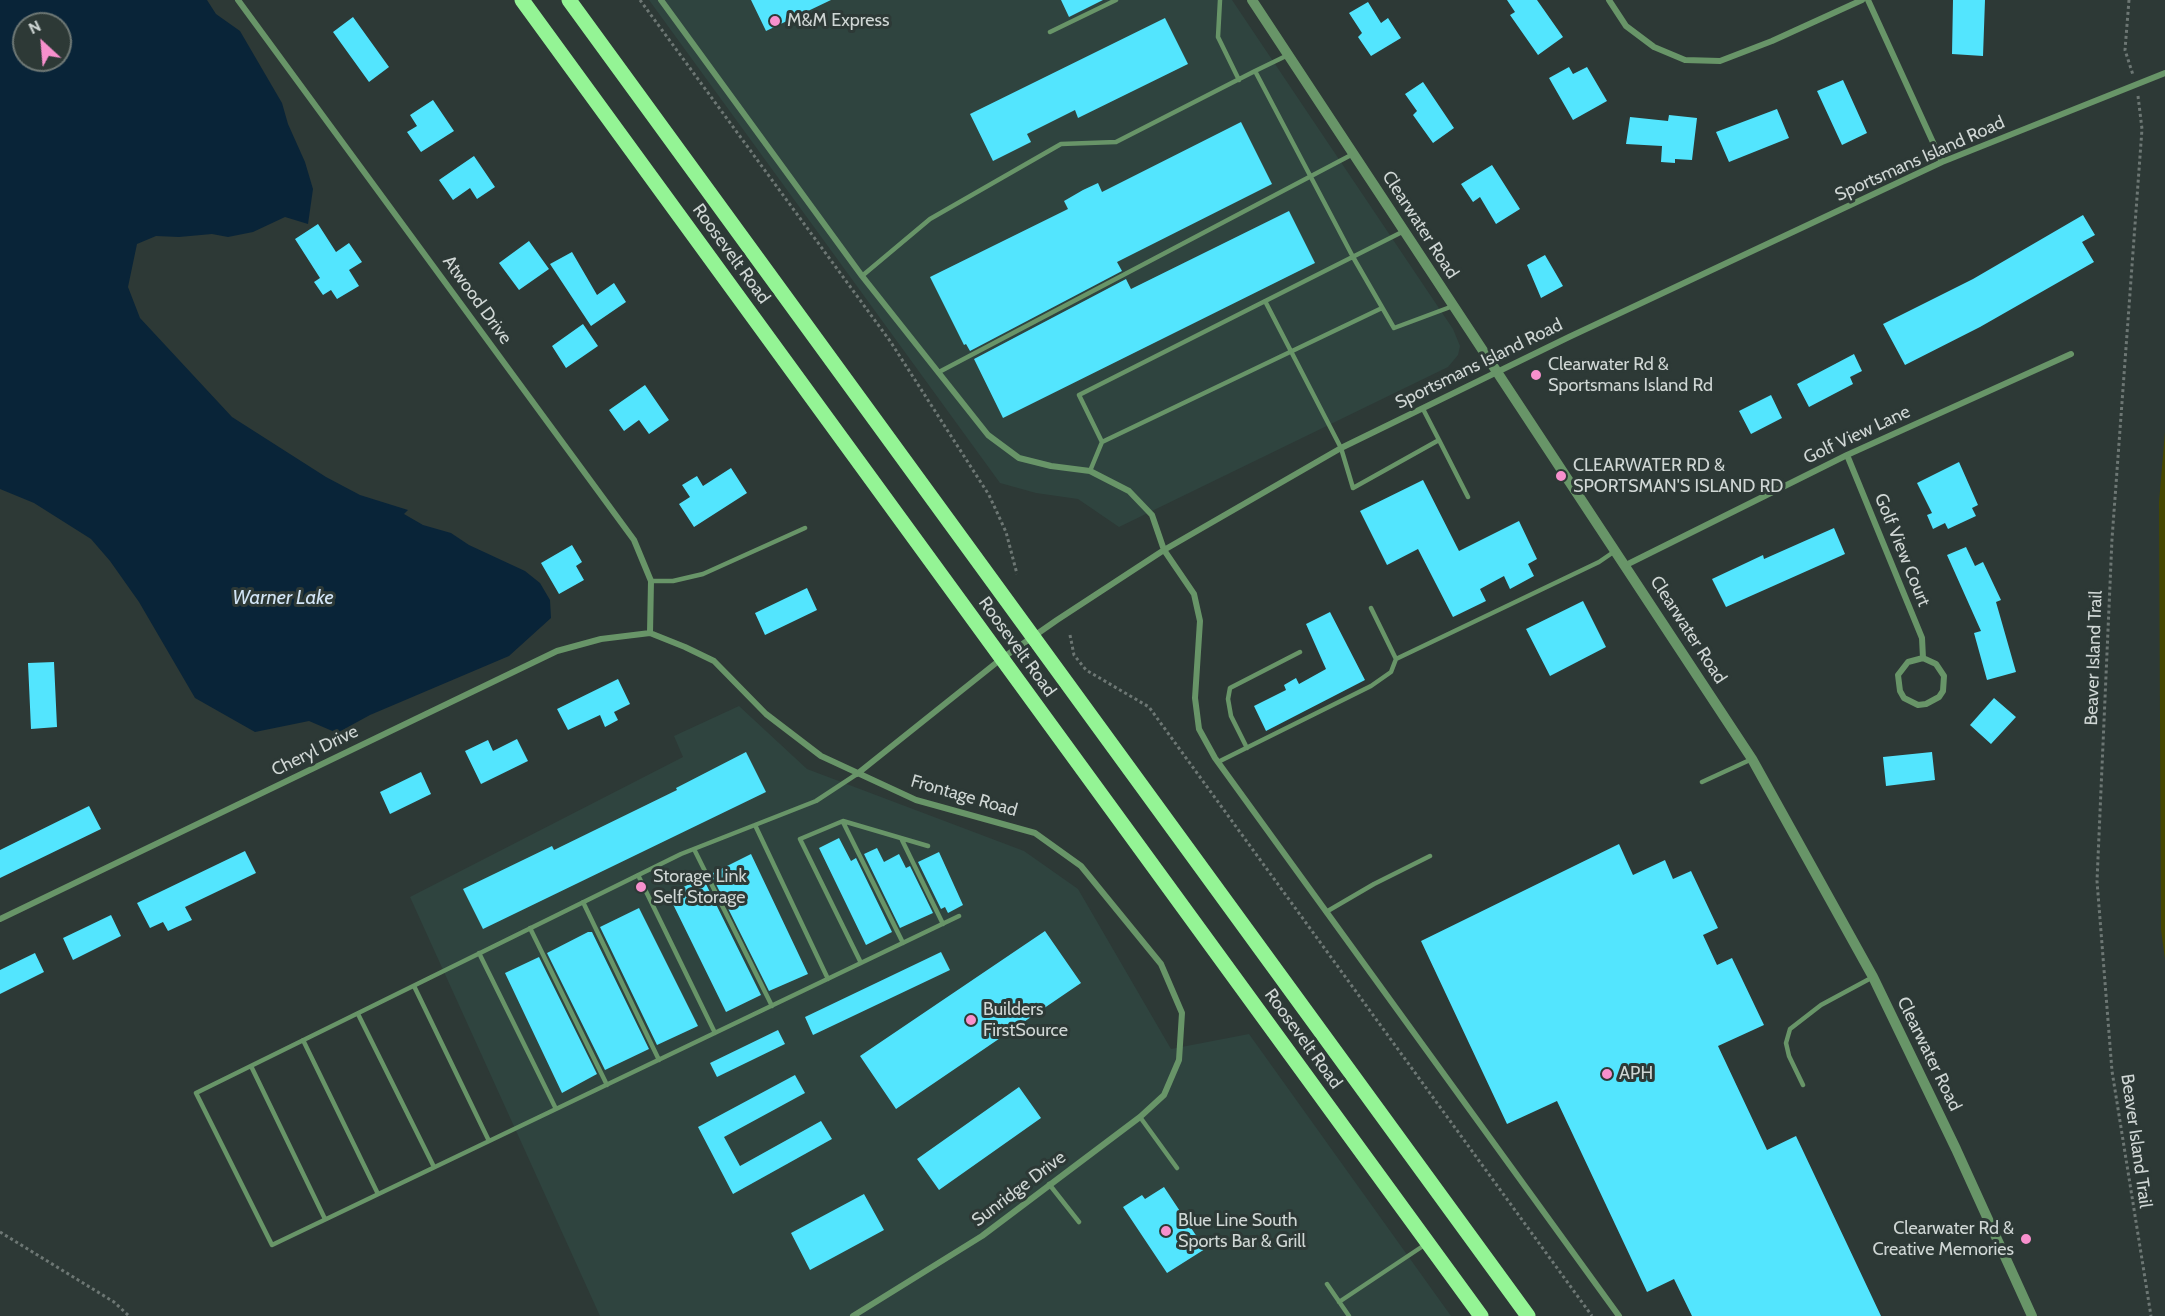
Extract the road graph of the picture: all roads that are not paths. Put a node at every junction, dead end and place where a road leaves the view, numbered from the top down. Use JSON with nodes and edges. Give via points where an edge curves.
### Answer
{"nodes":[{"id":1,"x":238,"y":0,"type":"edge"},
{"id":2,"x":522,"y":0,"type":"edge"},
{"id":3,"x":569,"y":0,"type":"edge"},
{"id":4,"x":661,"y":0,"type":"edge"},
{"id":5,"x":1116,"y":0,"type":"edge"},
{"id":6,"x":1220,"y":0,"type":"edge"},
{"id":7,"x":1252,"y":0,"type":"edge"},
{"id":8,"x":1609,"y":0,"type":"edge"},
{"id":9,"x":1862,"y":0,"type":"edge"},
{"id":10,"x":1868,"y":0,"type":"edge"},
{"id":11,"x":1050,"y":32,"type":"dead end"},
{"id":12,"x":1288,"y":55,"type":"junction"},
{"id":13,"x":1256,"y":70,"type":"junction"},
{"id":14,"x":2165,"y":73,"type":"edge"},
{"id":15,"x":1239,"y":80,"type":"junction"},
{"id":16,"x":1353,"y":154,"type":"junction"},
{"id":17,"x":1942,"y":162,"type":"junction"},
{"id":18,"x":1312,"y":175,"type":"junction"},
{"id":19,"x":1404,"y":231,"type":"junction"},
{"id":20,"x":1353,"y":257,"type":"junction"},
{"id":21,"x":862,"y":276,"type":"junction"},
{"id":22,"x":1265,"y":301,"type":"junction"},
{"id":23,"x":1453,"y":305,"type":"junction"},
{"id":24,"x":1382,"y":308,"type":"junction"},
{"id":25,"x":1290,"y":352,"type":"junction"},
{"id":26,"x":2071,"y":354,"type":"dead end"},
{"id":27,"x":1497,"y":371,"type":"junction"},
{"id":28,"x":939,"y":372,"type":"junction"},
{"id":29,"x":1423,"y":409,"type":"junction"},
{"id":30,"x":1439,"y":440,"type":"junction"},
{"id":31,"x":1102,"y":442,"type":"junction"},
{"id":32,"x":1341,"y":448,"type":"junction"},
{"id":33,"x":1847,"y":455,"type":"junction"},
{"id":34,"x":1090,"y":471,"type":"junction"},
{"id":35,"x":1468,"y":497,"type":"dead end"},
{"id":36,"x":805,"y":528,"type":"dead end"},
{"id":37,"x":1164,"y":550,"type":"junction"},
{"id":38,"x":1616,"y":550,"type":"junction"},
{"id":39,"x":1626,"y":565,"type":"junction"},
{"id":40,"x":651,"y":581,"type":"junction"},
{"id":41,"x":1371,"y":608,"type":"dead end"},
{"id":42,"x":650,"y":633,"type":"junction"},
{"id":43,"x":1034,"y":636,"type":"junction"},
{"id":44,"x":1300,"y":652,"type":"dead end"},
{"id":45,"x":1923,"y":658,"type":"junction"},
{"id":46,"x":1001,"y":659,"type":"junction"},
{"id":47,"x":1396,"y":659,"type":"junction"},
{"id":48,"x":1247,"y":748,"type":"junction"},
{"id":49,"x":1752,"y":759,"type":"junction"},
{"id":50,"x":1218,"y":762,"type":"junction"},
{"id":51,"x":857,"y":774,"type":"junction"},
{"id":52,"x":1702,"y":782,"type":"dead end"},
{"id":53,"x":843,"y":821,"type":"junction"},
{"id":54,"x":755,"y":825,"type":"junction"},
{"id":55,"x":901,"y":838,"type":"junction"},
{"id":56,"x":928,"y":846,"type":"dead end"},
{"id":57,"x":694,"y":849,"type":"junction"},
{"id":58,"x":1430,"y":856,"type":"dead end"},
{"id":59,"x":638,"y":875,"type":"junction"},
{"id":60,"x":582,"y":902,"type":"junction"},
{"id":61,"x":1326,"y":912,"type":"junction"},
{"id":62,"x":959,"y":916,"type":"dead end"},
{"id":63,"x":0,"y":919,"type":"edge"},
{"id":64,"x":943,"y":924,"type":"junction"},
{"id":65,"x":530,"y":928,"type":"junction"},
{"id":66,"x":903,"y":943,"type":"junction"},
{"id":67,"x":479,"y":953,"type":"junction"},
{"id":68,"x":861,"y":963,"type":"junction"},
{"id":69,"x":1873,"y":977,"type":"junction"},
{"id":70,"x":828,"y":979,"type":"junction"},
{"id":71,"x":414,"y":986,"type":"junction"},
{"id":72,"x":772,"y":1006,"type":"junction"},
{"id":73,"x":358,"y":1014,"type":"junction"},
{"id":74,"x":715,"y":1033,"type":"junction"},
{"id":75,"x":303,"y":1040,"type":"junction"},
{"id":76,"x":658,"y":1060,"type":"junction"},
{"id":77,"x":1179,"y":1060,"type":"joint"},
{"id":78,"x":251,"y":1066,"type":"junction"},
{"id":79,"x":607,"y":1085,"type":"junction"},
{"id":80,"x":1803,"y":1086,"type":"dead end"},
{"id":81,"x":556,"y":1109,"type":"junction"},
{"id":82,"x":1140,"y":1117,"type":"junction"},
{"id":83,"x":489,"y":1141,"type":"junction"},
{"id":84,"x":434,"y":1167,"type":"junction"},
{"id":85,"x":1177,"y":1168,"type":"dead end"},
{"id":86,"x":1049,"y":1184,"type":"junction"},
{"id":87,"x":378,"y":1194,"type":"junction"},
{"id":88,"x":325,"y":1219,"type":"junction"},
{"id":89,"x":1079,"y":1222,"type":"dead end"},
{"id":90,"x":1428,"y":1243,"type":"junction"},
{"id":91,"x":1327,"y":1284,"type":"dead end"},
{"id":92,"x":1339,"y":1302,"type":"junction"},
{"id":93,"x":853,"y":1316,"type":"edge"},
{"id":94,"x":1349,"y":1316,"type":"edge"},
{"id":95,"x":1481,"y":1316,"type":"edge"},
{"id":96,"x":1528,"y":1316,"type":"edge"},
{"id":97,"x":1619,"y":1316,"type":"edge"},
{"id":98,"x":2032,"y":1316,"type":"edge"}],
"edges":[{"from":1,"to":40,"type":"street","name":"Atwood Drive","via":[[634,540]]},
{"from":2,"to":46,"type":"main road","name":"Roosevelt Road"},
{"from":3,"to":43,"type":"main road","name":"Roosevelt Road"},
{"from":4,"to":21,"type":"street"},
{"from":5,"to":11,"type":"lane"},
{"from":6,"to":15,"type":"lane","via":[[1218,37]]},
{"from":7,"to":12,"type":"street","name":"Clearwater Road"},
{"from":8,"to":9,"type":"street","via":[[1626,26],[1654,47],[1685,60],[1720,61]]},
{"from":10,"to":17,"type":"street"},
{"from":12,"to":13,"type":"lane"},
{"from":12,"to":16,"type":"street","name":"Clearwater Road"},
{"from":13,"to":15,"type":"lane"},
{"from":13,"to":18,"type":"lane"},
{"from":14,"to":17,"type":"street","name":"Sportsmans Island Road"},
{"from":15,"to":21,"type":"lane","via":[[1116,142],[1060,144],[930,219]]},
{"from":16,"to":18,"type":"lane"},
{"from":16,"to":19,"type":"street","name":"Clearwater Road"},
{"from":17,"to":27,"type":"street","name":"Sportsmans Island Road"},
{"from":18,"to":20,"type":"lane"},
{"from":18,"to":28,"type":"lane"},
{"from":19,"to":20,"type":"lane"},
{"from":19,"to":23,"type":"street","name":"Clearwater Road"},
{"from":20,"to":22,"type":"lane"},
{"from":20,"to":24,"type":"lane"},
{"from":21,"to":28,"type":"street"},
{"from":22,"to":25,"type":"lane"},
{"from":22,"to":31,"type":"lane","via":[[1079,395]]},
{"from":23,"to":24,"type":"lane","via":[[1394,328]]},
{"from":23,"to":27,"type":"street","name":"Clearwater Road"},
{"from":24,"to":25,"type":"lane"},
{"from":25,"to":31,"type":"lane"},
{"from":25,"to":32,"type":"lane"},
{"from":26,"to":33,"type":"street","name":"Golf View Lane"},
{"from":27,"to":29,"type":"street","name":"Sportsmans Island Road"},
{"from":27,"to":38,"type":"street","name":"Clearwater Road"},
{"from":28,"to":34,"type":"street","via":[[988,435],[1019,458]]},
{"from":29,"to":30,"type":"lane"},
{"from":29,"to":32,"type":"street","name":"Sportsmans Island Road"},
{"from":30,"to":32,"type":"lane","via":[[1353,488]]},
{"from":30,"to":35,"type":"lane"},
{"from":31,"to":34,"type":"lane"},
{"from":32,"to":37,"type":"street","name":"Sportsmans Island Road"},
{"from":33,"to":39,"type":"street","name":"Golf View Lane"},
{"from":33,"to":45,"type":"street","name":"Golf View Court","via":[[1922,638]]},
{"from":34,"to":37,"type":"street","via":[[1129,490],[1152,515]]},
{"from":36,"to":40,"type":"lane","via":[[703,574]]},
{"from":37,"to":43,"type":"street","name":"Sportsmans Island Road"},
{"from":37,"to":50,"type":"street","via":[[1194,594],[1200,621],[1196,698],[1199,729]]},
{"from":38,"to":39,"type":"street","name":"Clearwater Road"},
{"from":38,"to":47,"type":"lane","via":[[1599,562]]},
{"from":39,"to":49,"type":"street","name":"Clearwater Road"},
{"from":40,"to":42,"type":"street","name":"Atwood Drive"},
{"from":41,"to":47,"type":"lane"},
{"from":42,"to":51,"type":"street","name":"Frontage Road","via":[[714,661],[766,714],[821,756]]},
{"from":42,"to":63,"type":"street","name":"Cheryl Drive","via":[[601,639],[557,651]]},
{"from":43,"to":46,"type":"street","name":"Sportsmans Island Road"},
{"from":43,"to":96,"type":"main road","name":"Roosevelt Road"},
{"from":44,"to":48,"type":"lane","via":[[1230,688],[1231,716]]},
{"from":45,"to":45,"type":"street","via":[[1941,669],[1945,683],[1933,702],[1918,705],[1904,698],[1898,683],[1908,663]]},
{"from":46,"to":51,"type":"street","name":"Sportsmans Island Road"},
{"from":46,"to":90,"type":"main road","name":"Roosevelt Road"},
{"from":47,"to":48,"type":"lane","via":[[1391,672],[1371,686]]},
{"from":48,"to":50,"type":"lane"},
{"from":49,"to":52,"type":"lane"},
{"from":49,"to":69,"type":"street","name":"Clearwater Road"},
{"from":50,"to":61,"type":"street"},
{"from":51,"to":54,"type":"lane","via":[[816,801]]},
{"from":51,"to":77,"type":"street","name":"Frontage Road","via":[[916,800],[1035,833],[1081,866],[1161,964],[1182,1013]]},
{"from":53,"to":55,"type":"lane"},
{"from":53,"to":66,"type":"lane"},
{"from":53,"to":68,"type":"lane","via":[[800,839]]},
{"from":54,"to":57,"type":"lane"},
{"from":54,"to":70,"type":"lane"},
{"from":55,"to":56,"type":"lane"},
{"from":55,"to":64,"type":"lane"},
{"from":57,"to":59,"type":"lane"},
{"from":57,"to":72,"type":"lane"},
{"from":58,"to":61,"type":"lane"},
{"from":59,"to":60,"type":"lane"},
{"from":59,"to":74,"type":"lane"},
{"from":60,"to":65,"type":"lane"},
{"from":60,"to":76,"type":"lane"},
{"from":61,"to":97,"type":"street"},
{"from":62,"to":64,"type":"lane"},
{"from":64,"to":66,"type":"lane"},
{"from":65,"to":67,"type":"lane"},
{"from":65,"to":79,"type":"lane"},
{"from":66,"to":68,"type":"lane"},
{"from":67,"to":71,"type":"lane"},
{"from":67,"to":81,"type":"lane"},
{"from":68,"to":70,"type":"lane"},
{"from":69,"to":80,"type":"lane","via":[[1821,1005],[1790,1029],[1786,1043]]},
{"from":69,"to":98,"type":"street","name":"Clearwater Road"},
{"from":70,"to":72,"type":"lane"},
{"from":71,"to":73,"type":"lane"},
{"from":71,"to":83,"type":"lane"},
{"from":72,"to":74,"type":"lane"},
{"from":73,"to":75,"type":"lane"},
{"from":73,"to":84,"type":"lane"},
{"from":74,"to":76,"type":"lane"},
{"from":75,"to":78,"type":"lane"},
{"from":75,"to":87,"type":"lane"},
{"from":76,"to":79,"type":"lane"},
{"from":77,"to":82,"type":"street","name":"Sunridge Drive","via":[[1164,1095]]},
{"from":78,"to":88,"type":"lane"},
{"from":78,"to":88,"type":"lane","via":[[196,1093],[272,1245]]},
{"from":79,"to":81,"type":"lane"},
{"from":81,"to":83,"type":"lane"},
{"from":82,"to":85,"type":"lane"},
{"from":82,"to":86,"type":"street","name":"Sunridge Drive"},
{"from":83,"to":84,"type":"lane"},
{"from":84,"to":87,"type":"lane"},
{"from":86,"to":89,"type":"lane"},
{"from":86,"to":93,"type":"street","name":"Sunridge Drive","via":[[982,1236]]},
{"from":87,"to":88,"type":"lane"},
{"from":90,"to":92,"type":"lane"},
{"from":90,"to":95,"type":"main road","name":"Roosevelt Road"},
{"from":91,"to":92,"type":"lane"},
{"from":92,"to":94,"type":"lane"}]}
